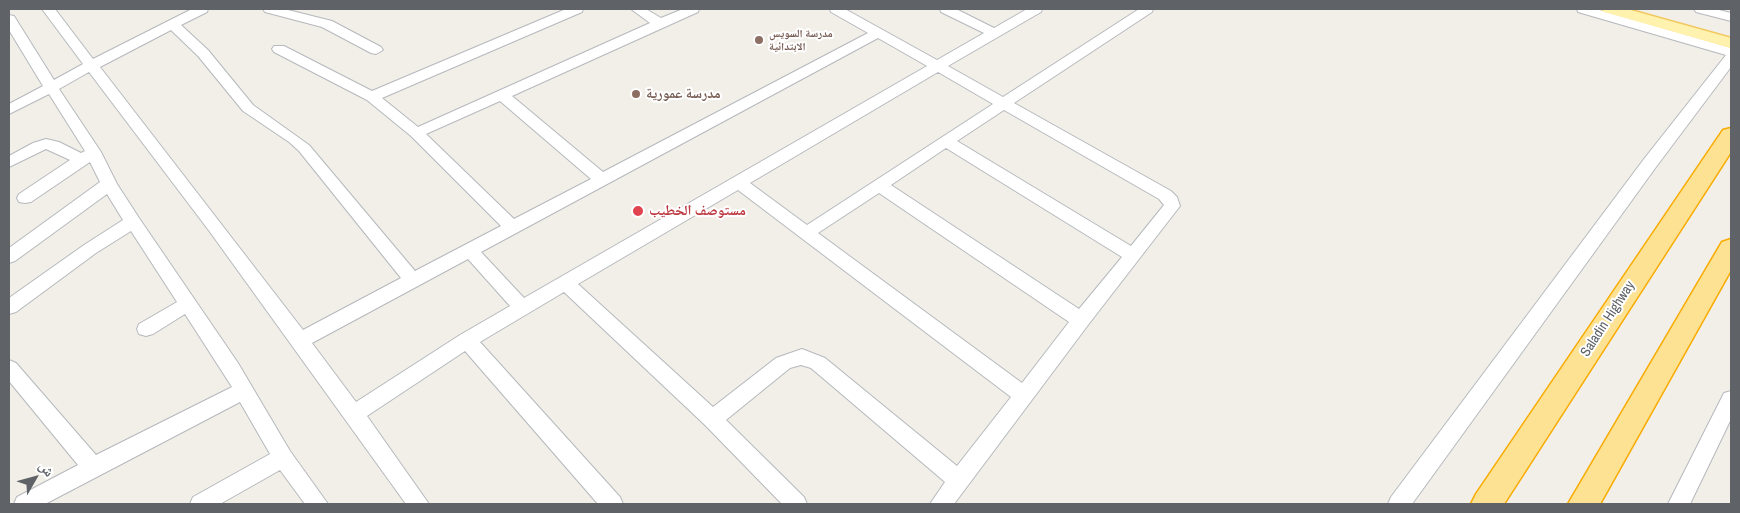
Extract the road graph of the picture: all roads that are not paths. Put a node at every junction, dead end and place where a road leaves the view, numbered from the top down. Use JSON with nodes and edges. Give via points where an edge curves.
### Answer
{"nodes":[{"id":1,"x":48,"y":9,"type":"edge"},
{"id":2,"x":202,"y":9,"type":"edge"},
{"id":3,"x":270,"y":9,"type":"edge"},
{"id":4,"x":577,"y":9,"type":"edge"},
{"id":5,"x":637,"y":9,"type":"edge"},
{"id":6,"x":694,"y":9,"type":"edge"},
{"id":7,"x":836,"y":9,"type":"edge"},
{"id":8,"x":946,"y":9,"type":"edge"},
{"id":9,"x":1036,"y":9,"type":"edge"},
{"id":10,"x":1148,"y":9,"type":"edge"},
{"id":11,"x":1583,"y":9,"type":"edge"},
{"id":12,"x":1610,"y":9,"type":"edge"},
{"id":13,"x":1633,"y":9,"type":"edge"},
{"id":14,"x":1701,"y":9,"type":"edge"},
{"id":15,"x":1731,"y":17,"type":"edge"},
{"id":16,"x":9,"y":19,"type":"edge"},
{"id":17,"x":659,"y":23,"type":"junction"},
{"id":18,"x":173,"y":24,"type":"junction"},
{"id":19,"x":878,"y":33,"type":"junction"},
{"id":20,"x":994,"y":33,"type":"junction"},
{"id":21,"x":1731,"y":36,"type":"edge"},
{"id":22,"x":1731,"y":43,"type":"edge"},
{"id":23,"x":15,"y":46,"type":"edge"},
{"id":24,"x":279,"y":50,"type":"dead end"},
{"id":25,"x":376,"y":50,"type":"dead end"},
{"id":26,"x":1731,"y":52,"type":"edge"},
{"id":27,"x":1731,"y":58,"type":"edge"},
{"id":28,"x":92,"y":65,"type":"junction"},
{"id":29,"x":936,"y":66,"type":"junction"},
{"id":30,"x":51,"y":86,"type":"junction"},
{"id":31,"x":502,"y":95,"type":"junction"},
{"id":32,"x":372,"y":97,"type":"junction"},
{"id":33,"x":1002,"y":104,"type":"junction"},
{"id":34,"x":9,"y":110,"type":"edge"},
{"id":35,"x":416,"y":133,"type":"junction"},
{"id":36,"x":1731,"y":135,"type":"edge"},
{"id":37,"x":946,"y":142,"type":"junction"},
{"id":38,"x":88,"y":156,"type":"junction"},
{"id":39,"x":9,"y":162,"type":"edge"},
{"id":40,"x":601,"y":179,"type":"junction"},
{"id":41,"x":738,"y":182,"type":"junction"},
{"id":42,"x":109,"y":184,"type":"junction"},
{"id":43,"x":879,"y":185,"type":"junction"},
{"id":44,"x":25,"y":198,"type":"dead end"},
{"id":45,"x":133,"y":222,"type":"junction"},
{"id":46,"x":512,"y":227,"type":"junction"},
{"id":47,"x":805,"y":234,"type":"junction"},
{"id":48,"x":1731,"y":248,"type":"edge"},
{"id":49,"x":469,"y":249,"type":"junction"},
{"id":50,"x":1132,"y":254,"type":"junction"},
{"id":51,"x":9,"y":257,"type":"edge"},
{"id":52,"x":412,"y":280,"type":"junction"},
{"id":53,"x":566,"y":282,"type":"junction"},
{"id":54,"x":188,"y":304,"type":"junction"},
{"id":55,"x":9,"y":307,"type":"edge"},
{"id":56,"x":522,"y":308,"type":"junction"},
{"id":57,"x":1080,"y":320,"type":"junction"},
{"id":58,"x":146,"y":329,"type":"dead end"},
{"id":59,"x":467,"y":340,"type":"junction"},
{"id":60,"x":299,"y":341,"type":"junction"},
{"id":61,"x":9,"y":368,"type":"edge"},
{"id":62,"x":243,"y":391,"type":"junction"},
{"id":63,"x":1024,"y":396,"type":"junction"},
{"id":64,"x":1731,"y":400,"type":"edge"},
{"id":65,"x":354,"y":414,"type":"junction"},
{"id":66,"x":712,"y":419,"type":"junction"},
{"id":67,"x":283,"y":457,"type":"junction"},
{"id":68,"x":93,"y":467,"type":"junction"},
{"id":69,"x":959,"y":481,"type":"junction"},
{"id":70,"x":25,"y":504,"type":"edge"},
{"id":71,"x":200,"y":504,"type":"edge"},
{"id":72,"x":317,"y":504,"type":"edge"},
{"id":73,"x":418,"y":504,"type":"edge"},
{"id":74,"x":612,"y":504,"type":"edge"},
{"id":75,"x":796,"y":504,"type":"edge"},
{"id":76,"x":941,"y":504,"type":"edge"},
{"id":77,"x":1399,"y":504,"type":"edge"},
{"id":78,"x":1487,"y":504,"type":"edge"},
{"id":79,"x":1584,"y":504,"type":"edge"},
{"id":80,"x":1679,"y":504,"type":"edge"}],
"edges":[{"from":1,"to":28,"type":"street"},
{"from":2,"to":18,"type":"street"},
{"from":3,"to":25,"type":"street","via":[[327,24]]},
{"from":4,"to":32,"type":"street"},
{"from":5,"to":17,"type":"street"},
{"from":6,"to":17,"type":"street"},
{"from":7,"to":19,"type":"street"},
{"from":8,"to":20,"type":"street"},
{"from":9,"to":20,"type":"street"},
{"from":10,"to":33,"type":"street"},
{"from":11,"to":26,"type":"street"},
{"from":12,"to":22,"type":"main road"},
{"from":13,"to":21,"type":"main road"},
{"from":14,"to":15,"type":"street"},
{"from":16,"to":23,"type":"street"},
{"from":17,"to":31,"type":"street"},
{"from":18,"to":28,"type":"street"},
{"from":18,"to":52,"type":"street","via":[[203,53],[248,108],[304,148]]},
{"from":19,"to":29,"type":"street"},
{"from":19,"to":40,"type":"street"},
{"from":20,"to":29,"type":"street"},
{"from":23,"to":30,"type":"street"},
{"from":24,"to":32,"type":"street"},
{"from":27,"to":77,"type":"street"},
{"from":28,"to":30,"type":"street"},
{"from":28,"to":60,"type":"street"},
{"from":29,"to":33,"type":"street"},
{"from":29,"to":41,"type":"street"},
{"from":30,"to":34,"type":"street"},
{"from":30,"to":38,"type":"street"},
{"from":31,"to":35,"type":"street"},
{"from":31,"to":40,"type":"street"},
{"from":32,"to":35,"type":"street"},
{"from":33,"to":37,"type":"street"},
{"from":33,"to":50,"type":"street","via":[[1171,201],[1172,206]]},
{"from":35,"to":46,"type":"street"},
{"from":36,"to":78,"type":"highway","name":"Saladin Highway"},
{"from":37,"to":43,"type":"street"},
{"from":37,"to":50,"type":"street"},
{"from":38,"to":39,"type":"street","via":[[46,144]]},
{"from":38,"to":42,"type":"street"},
{"from":38,"to":44,"type":"street"},
{"from":40,"to":46,"type":"street"},
{"from":41,"to":47,"type":"street"},
{"from":41,"to":53,"type":"street"},
{"from":42,"to":45,"type":"street"},
{"from":42,"to":51,"type":"street"},
{"from":43,"to":47,"type":"street"},
{"from":43,"to":57,"type":"street"},
{"from":45,"to":54,"type":"street"},
{"from":45,"to":55,"type":"street"},
{"from":46,"to":49,"type":"street"},
{"from":47,"to":63,"type":"street"},
{"from":48,"to":79,"type":"highway"},
{"from":49,"to":52,"type":"street"},
{"from":49,"to":56,"type":"street"},
{"from":50,"to":57,"type":"street"},
{"from":52,"to":60,"type":"street"},
{"from":53,"to":56,"type":"street"},
{"from":53,"to":66,"type":"street"},
{"from":54,"to":58,"type":"street"},
{"from":54,"to":62,"type":"street"},
{"from":56,"to":59,"type":"street"},
{"from":57,"to":63,"type":"street"},
{"from":59,"to":65,"type":"street"},
{"from":59,"to":74,"type":"street"},
{"from":60,"to":65,"type":"street"},
{"from":61,"to":68,"type":"street"},
{"from":62,"to":67,"type":"street"},
{"from":62,"to":68,"type":"street"},
{"from":63,"to":69,"type":"street"},
{"from":64,"to":80,"type":"street"},
{"from":65,"to":73,"type":"street"},
{"from":66,"to":69,"type":"street","via":[[783,363],[802,357],[818,363]]},
{"from":66,"to":75,"type":"street"},
{"from":67,"to":71,"type":"street"},
{"from":67,"to":72,"type":"street"},
{"from":68,"to":70,"type":"street"},
{"from":69,"to":76,"type":"street"}]}
